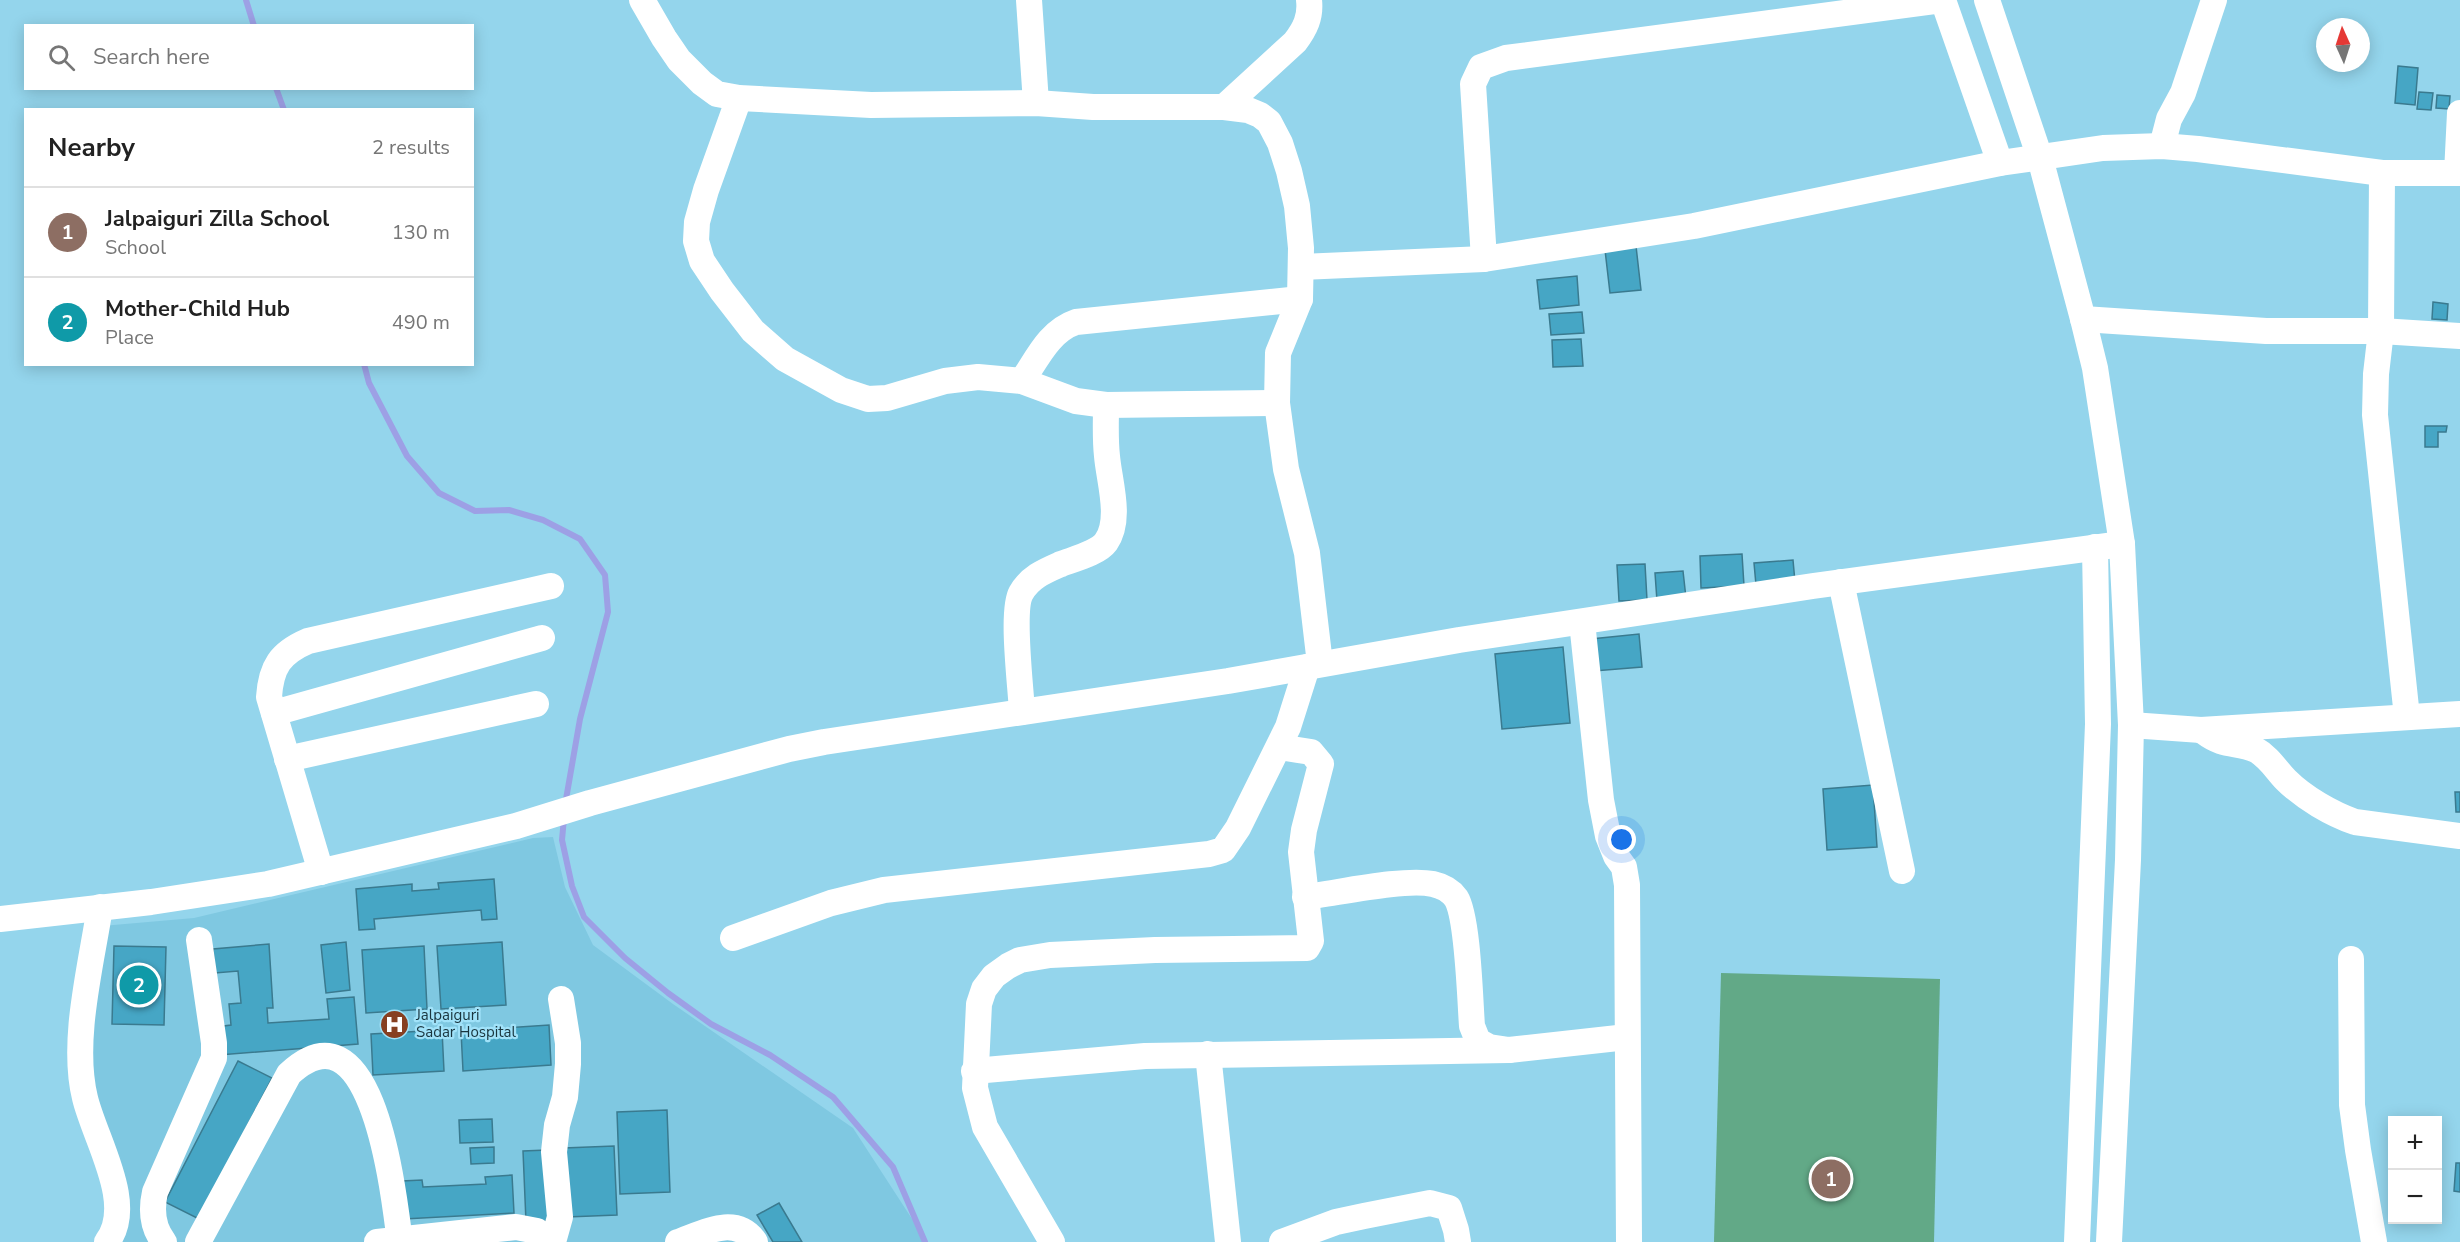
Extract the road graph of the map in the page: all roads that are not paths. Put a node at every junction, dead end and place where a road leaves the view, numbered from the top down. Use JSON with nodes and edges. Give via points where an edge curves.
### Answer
{"nodes":[{"id":1,"x":642,"y":0,"type":"edge"},
{"id":2,"x":1029,"y":0,"type":"edge"},
{"id":3,"x":1309,"y":0,"type":"edge"},
{"id":4,"x":1943,"y":0,"type":"edge"},
{"id":5,"x":1987,"y":0,"type":"edge"},
{"id":6,"x":2214,"y":0,"type":"edge"},
{"id":7,"x":739,"y":99,"type":"junction"},
{"id":8,"x":1036,"y":102,"type":"junction"},
{"id":9,"x":1224,"y":106,"type":"junction"},
{"id":10,"x":2460,"y":113,"type":"edge"},
{"id":11,"x":2162,"y":146,"type":"junction"},
{"id":12,"x":2040,"y":158,"type":"junction"},
{"id":13,"x":2000,"y":163,"type":"junction"},
{"id":14,"x":2382,"y":173,"type":"junction"},
{"id":15,"x":2458,"y":173,"type":"edge"},
{"id":16,"x":1484,"y":259,"type":"junction"},
{"id":17,"x":1301,"y":267,"type":"junction"},
{"id":18,"x":1300,"y":299,"type":"junction"},
{"id":19,"x":2083,"y":319,"type":"junction"},
{"id":20,"x":2381,"y":331,"type":"junction"},
{"id":21,"x":2460,"y":336,"type":"edge"},
{"id":22,"x":1023,"y":381,"type":"junction"},
{"id":23,"x":1277,"y":403,"type":"junction"},
{"id":24,"x":1106,"y":405,"type":"junction"},
{"id":25,"x":2122,"y":544,"type":"junction"},
{"id":26,"x":2095,"y":547,"type":"junction"},
{"id":27,"x":1841,"y":582,"type":"junction"},
{"id":28,"x":551,"y":586,"type":"dead end"},
{"id":29,"x":1582,"y":622,"type":"junction"},
{"id":30,"x":542,"y":638,"type":"dead end"},
{"id":31,"x":1314,"y":666,"type":"junction"},
{"id":32,"x":536,"y":704,"type":"dead end"},
{"id":33,"x":1022,"y":712,"type":"junction"},
{"id":34,"x":273,"y":713,"type":"junction"},
{"id":35,"x":2460,"y":714,"type":"edge"},
{"id":36,"x":2407,"y":717,"type":"junction"},
{"id":37,"x":2131,"y":725,"type":"junction"},
{"id":38,"x":2201,"y":730,"type":"junction"},
{"id":39,"x":1279,"y":747,"type":"junction"},
{"id":40,"x":287,"y":759,"type":"junction"},
{"id":41,"x":2460,"y":836,"type":"edge"},
{"id":42,"x":1902,"y":871,"type":"dead end"},
{"id":43,"x":321,"y":872,"type":"junction"},
{"id":44,"x":1305,"y":897,"type":"junction"},
{"id":45,"x":100,"y":907,"type":"junction"},
{"id":46,"x":0,"y":919,"type":"edge"},
{"id":47,"x":733,"y":938,"type":"dead end"},
{"id":48,"x":199,"y":940,"type":"dead end"},
{"id":49,"x":2351,"y":959,"type":"dead end"},
{"id":50,"x":561,"y":999,"type":"dead end"},
{"id":51,"x":1627,"y":1037,"type":"junction"},
{"id":52,"x":1509,"y":1050,"type":"junction"},
{"id":53,"x":1208,"y":1054,"type":"junction"},
{"id":54,"x":974,"y":1071,"type":"junction"},
{"id":55,"x":393,"y":1241,"type":"edge"},
{"id":56,"x":107,"y":1242,"type":"edge"},
{"id":57,"x":164,"y":1242,"type":"edge"},
{"id":58,"x":198,"y":1242,"type":"edge"},
{"id":59,"x":552,"y":1242,"type":"edge"},
{"id":60,"x":678,"y":1242,"type":"edge"},
{"id":61,"x":755,"y":1242,"type":"edge"},
{"id":62,"x":1052,"y":1242,"type":"edge"},
{"id":63,"x":1228,"y":1242,"type":"edge"},
{"id":64,"x":1282,"y":1242,"type":"edge"},
{"id":65,"x":1458,"y":1242,"type":"edge"},
{"id":66,"x":1629,"y":1242,"type":"edge"},
{"id":67,"x":2077,"y":1242,"type":"edge"},
{"id":68,"x":2109,"y":1242,"type":"edge"},
{"id":69,"x":2374,"y":1242,"type":"edge"}],
"edges":[{"from":1,"to":7,"type":"street","via":[[679,60],[717,94]]},
{"from":2,"to":8,"type":"street"},
{"from":3,"to":9,"type":"street","via":[[1309,17],[1295,42]]},
{"from":4,"to":13,"type":"street"},
{"from":4,"to":16,"type":"street","via":[[1506,58],[1481,67],[1473,84]]},
{"from":5,"to":12,"type":"street"},
{"from":6,"to":11,"type":"street"},
{"from":7,"to":8,"type":"street","via":[[871,105]]},
{"from":7,"to":22,"type":"street","via":[[706,190],[696,242],[702,261],[753,331],[785,359],[841,390],[868,399],[978,377]]},
{"from":8,"to":9,"type":"street","via":[[1093,107]]},
{"from":9,"to":17,"type":"street","via":[[1260,115],[1269,122],[1280,143],[1297,206]]},
{"from":10,"to":15,"type":"street"},
{"from":11,"to":12,"type":"street","via":[[2103,148]]},
{"from":11,"to":14,"type":"street"},
{"from":12,"to":13,"type":"street"},
{"from":12,"to":19,"type":"street"},
{"from":13,"to":16,"type":"street","via":[[1694,226]]},
{"from":14,"to":15,"type":"street"},
{"from":14,"to":20,"type":"street"},
{"from":16,"to":17,"type":"street"},
{"from":17,"to":18,"type":"street"},
{"from":18,"to":22,"type":"street","via":[[1062,326]]},
{"from":18,"to":23,"type":"street","via":[[1278,353]]},
{"from":19,"to":20,"type":"street","via":[[2266,331]]},
{"from":19,"to":25,"type":"street","via":[[2095,368]]},
{"from":20,"to":21,"type":"street"},
{"from":20,"to":36,"type":"street","via":[[2375,415]]},
{"from":22,"to":24,"type":"street","via":[[1076,400]]},
{"from":23,"to":24,"type":"street"},
{"from":23,"to":31,"type":"street","via":[[1286,469],[1307,553]]},
{"from":24,"to":33,"type":"street","via":[[1114,513],[1110,531],[1106,543],[1040,573],[1019,595],[1016,613]]},
{"from":25,"to":26,"type":"street"},
{"from":25,"to":37,"type":"street"},
{"from":26,"to":27,"type":"street"},
{"from":26,"to":67,"type":"street","via":[[2098,724]]},
{"from":27,"to":29,"type":"street"},
{"from":27,"to":42,"type":"street"},
{"from":28,"to":34,"type":"street","via":[[291,648],[279,660],[270,679]]},
{"from":29,"to":31,"type":"street"},
{"from":29,"to":51,"type":"street","via":[[1601,800],[1608,836],[1624,867],[1627,885]]},
{"from":30,"to":34,"type":"street"},
{"from":31,"to":33,"type":"street"},
{"from":31,"to":39,"type":"street"},
{"from":32,"to":40,"type":"street"},
{"from":33,"to":43,"type":"street","via":[[789,748],[516,826]]},
{"from":34,"to":40,"type":"street"},
{"from":35,"to":36,"type":"street"},
{"from":36,"to":38,"type":"street"},
{"from":37,"to":38,"type":"street"},
{"from":37,"to":68,"type":"street"},
{"from":38,"to":41,"type":"street","via":[[2217,742],[2256,750],[2293,787],[2339,816],[2355,822]]},
{"from":39,"to":44,"type":"street","via":[[1311,752],[1321,764],[1301,852]]},
{"from":39,"to":47,"type":"street","via":[[1223,850],[884,890],[831,903]]},
{"from":40,"to":43,"type":"street"},
{"from":43,"to":45,"type":"street","via":[[268,884]]},
{"from":44,"to":52,"type":"street","via":[[1410,883],[1444,887],[1456,898],[1462,915],[1472,1026],[1478,1041]]},
{"from":44,"to":54,"type":"street","via":[[1311,941],[1302,950],[1155,950],[1020,960],[994,976],[984,989],[979,1004]]},
{"from":45,"to":46,"type":"street"},
{"from":45,"to":56,"type":"street","via":[[81,1050],[86,1102],[117,1196],[118,1219]]},
{"from":48,"to":57,"type":"street","via":[[214,1058],[152,1203],[153,1220]]},
{"from":49,"to":69,"type":"street","via":[[2352,1105]]},
{"from":50,"to":59,"type":"street","via":[[568,1064],[556,1125],[554,1152],[560,1216]]},
{"from":51,"to":52,"type":"street"},
{"from":51,"to":66,"type":"street"},
{"from":52,"to":53,"type":"street"},
{"from":53,"to":54,"type":"street"},
{"from":53,"to":63,"type":"street"},
{"from":54,"to":62,"type":"street","via":[[986,1127]]},
{"from":55,"to":58,"type":"street","via":[[387,1152],[374,1107],[354,1073],[336,1059],[325,1057],[305,1062],[289,1074]]},
{"from":55,"to":59,"type":"street","via":[[516,1227],[537,1231]]},
{"from":60,"to":61,"type":"street","via":[[722,1227],[742,1229]]},
{"from":64,"to":65,"type":"street","via":[[1336,1222],[1430,1203],[1449,1208]]}]}
